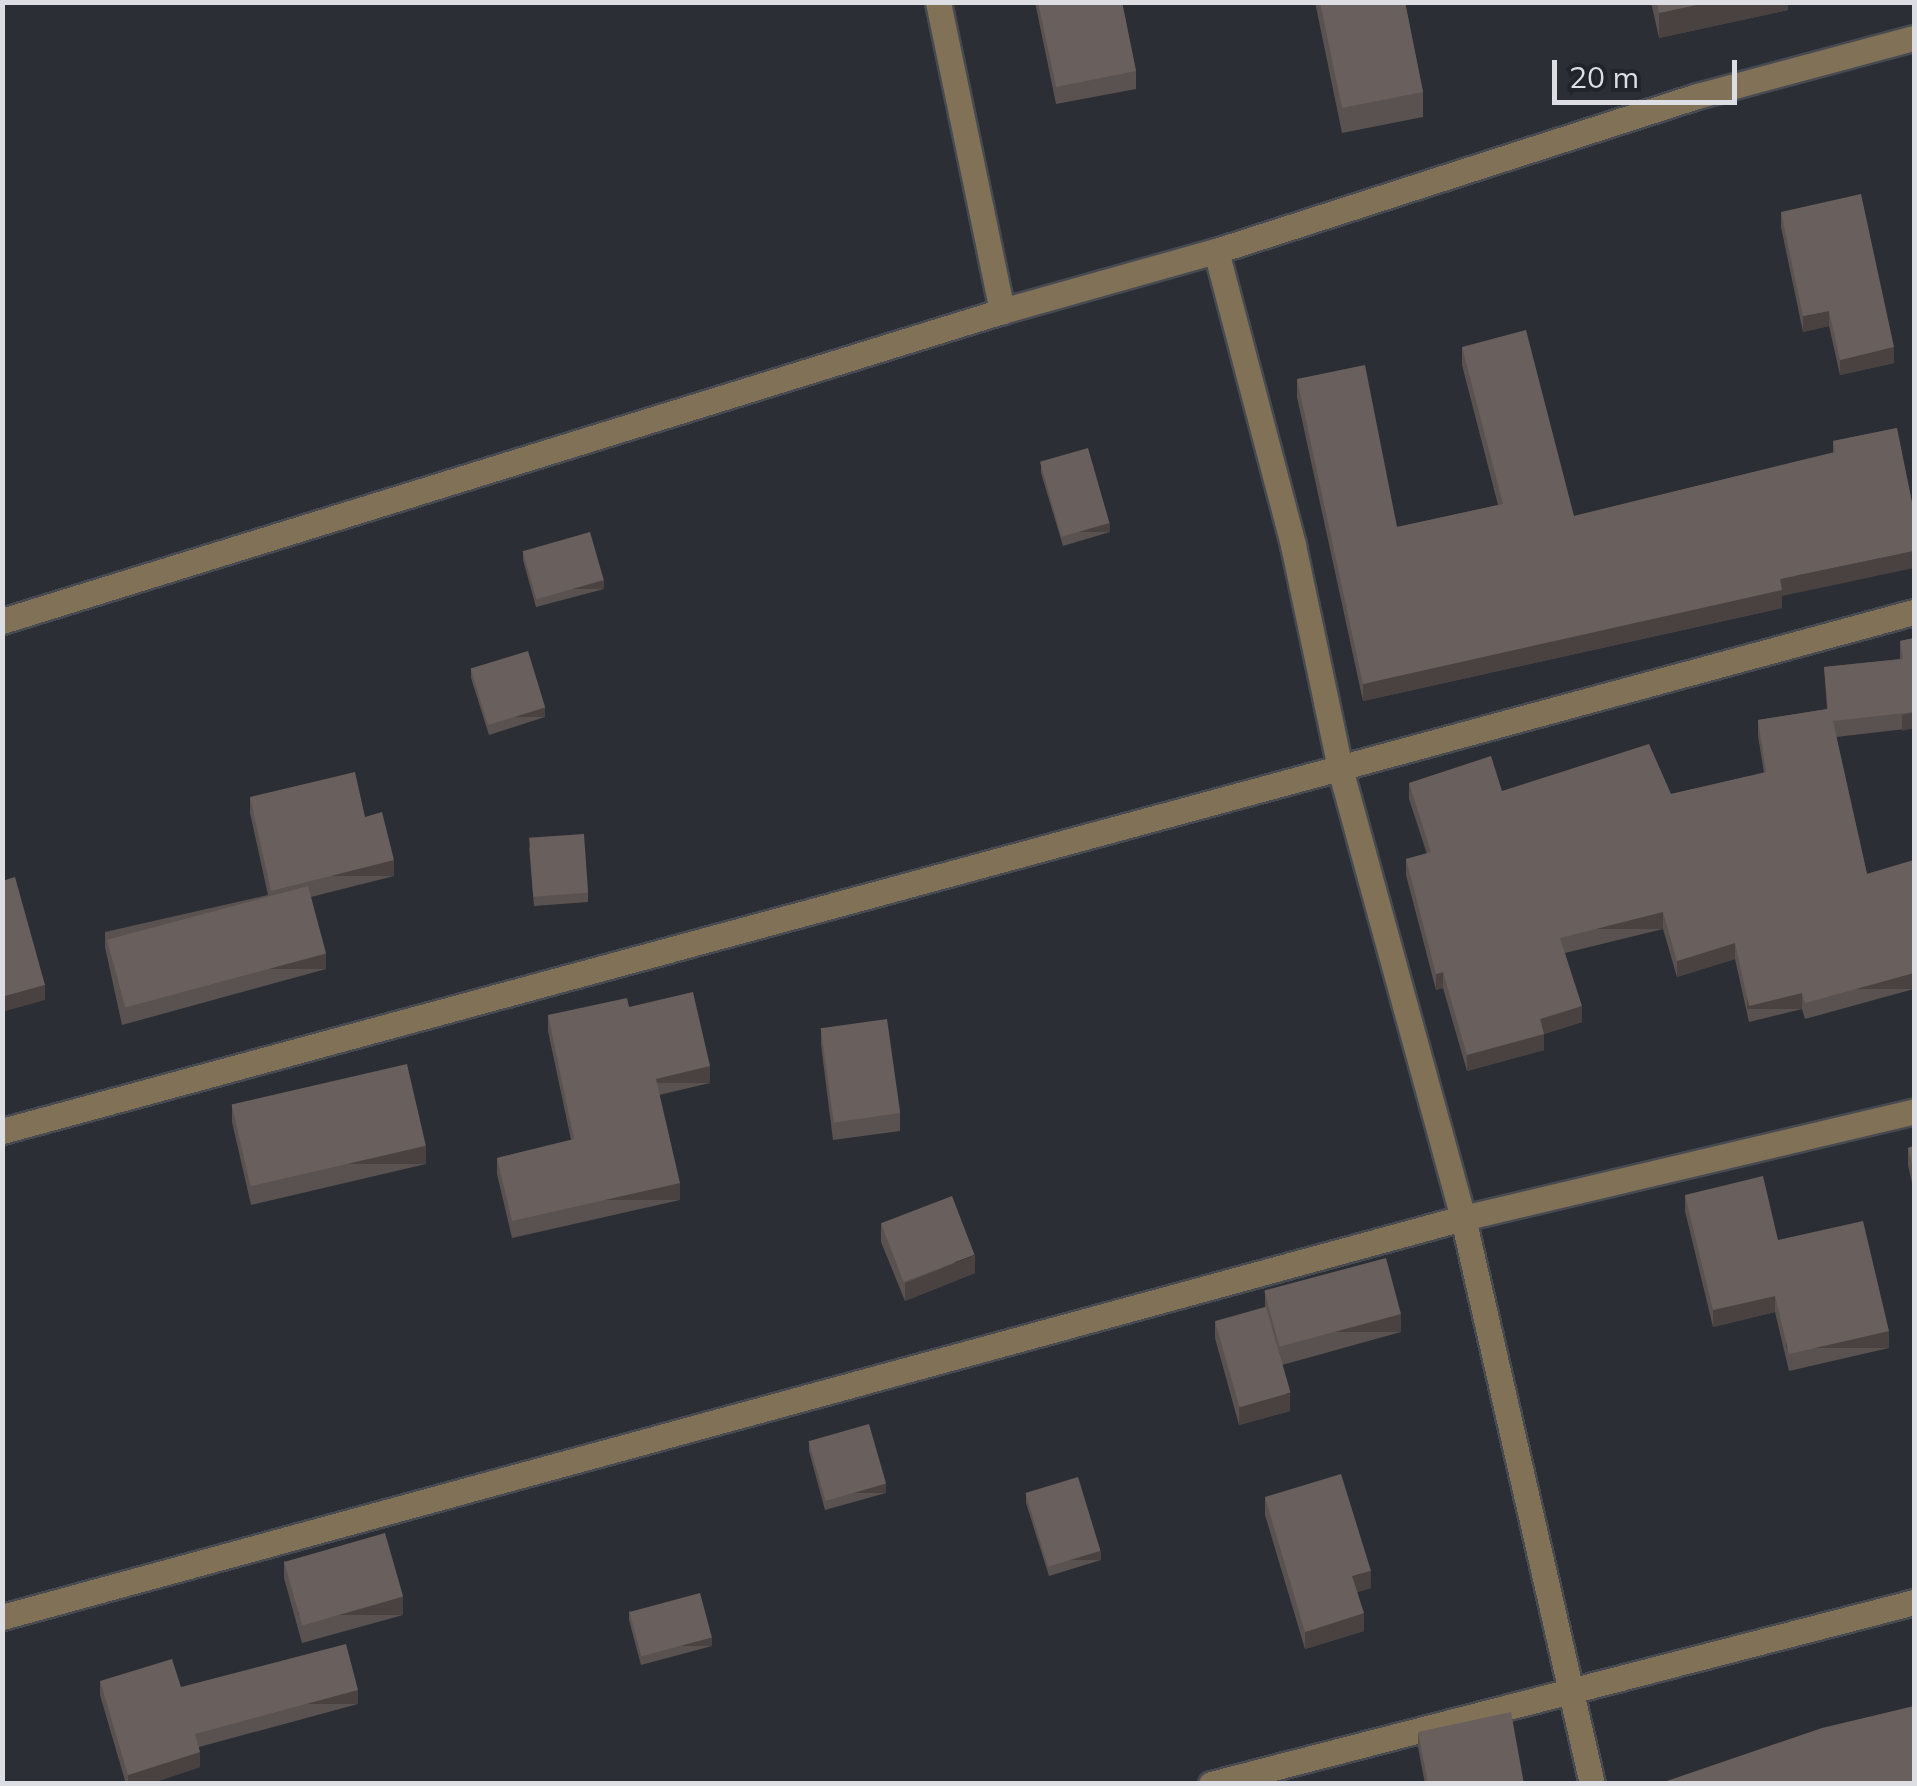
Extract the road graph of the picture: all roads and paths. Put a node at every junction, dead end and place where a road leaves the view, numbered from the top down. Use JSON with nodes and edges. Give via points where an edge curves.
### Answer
{"nodes":[{"id":1,"x":938,"y":2,"type":"edge"},
{"id":2,"x":1914,"y":38,"type":"edge"},
{"id":3,"x":1216,"y":250,"type":"junction"},
{"id":4,"x":1002,"y":311,"type":"junction"},
{"id":5,"x":1914,"y":612,"type":"edge"},
{"id":6,"x":2,"y":622,"type":"edge"},
{"id":7,"x":1341,"y":772,"type":"junction"},
{"id":8,"x":1914,"y":1111,"type":"edge"},
{"id":9,"x":2,"y":1132,"type":"edge"},
{"id":10,"x":1463,"y":1218,"type":"junction"},
{"id":11,"x":1914,"y":1602,"type":"edge"},
{"id":12,"x":2,"y":1617,"type":"edge"},
{"id":13,"x":1569,"y":1686,"type":"junction"},
{"id":14,"x":1210,"y":1784,"type":"edge"},
{"id":15,"x":1592,"y":1784,"type":"edge"}],
"edges":[{"from":1,"to":4,"type":"street"},
{"from":2,"to":3,"type":"street","via":[[1697,96]]},
{"from":3,"to":4,"type":"street"},
{"from":3,"to":7,"type":"street","via":[[1293,545]]},
{"from":4,"to":6,"type":"street"},
{"from":5,"to":7,"type":"street"},
{"from":7,"to":9,"type":"street"},
{"from":7,"to":10,"type":"street"},
{"from":8,"to":10,"type":"street"},
{"from":10,"to":12,"type":"street"},
{"from":10,"to":13,"type":"street"},
{"from":11,"to":13,"type":"street"},
{"from":13,"to":14,"type":"street"},
{"from":13,"to":15,"type":"street"}]}
